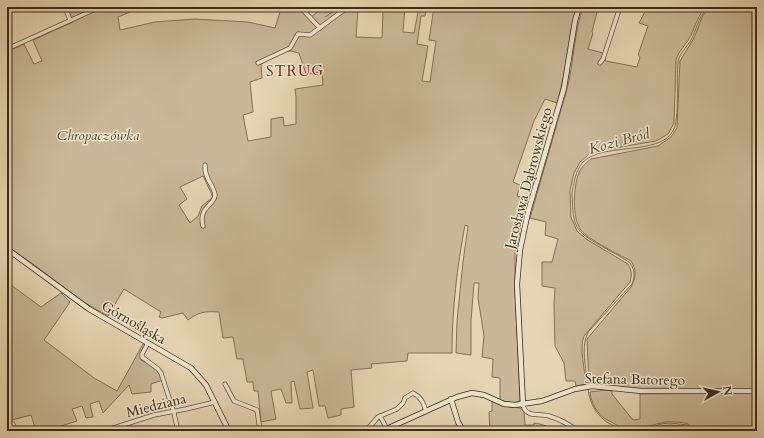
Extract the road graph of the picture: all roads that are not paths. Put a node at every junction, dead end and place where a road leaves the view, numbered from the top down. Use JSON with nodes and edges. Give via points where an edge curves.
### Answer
{"nodes":[{"id":1,"x":14,"y":7,"type":"edge"},
{"id":2,"x":65,"y":7,"type":"edge"},
{"id":3,"x":100,"y":7,"type":"edge"},
{"id":4,"x":300,"y":7,"type":"edge"},
{"id":5,"x":348,"y":7,"type":"edge"},
{"id":6,"x":579,"y":7,"type":"edge"},
{"id":7,"x":620,"y":7,"type":"edge"},
{"id":8,"x":7,"y":10,"type":"edge"},
{"id":9,"x":70,"y":20,"type":"junction"},
{"id":10,"x":320,"y":28,"type":"junction"},
{"id":11,"x":7,"y":49,"type":"edge"},
{"id":12,"x":258,"y":63,"type":"dead end"},
{"id":13,"x":600,"y":63,"type":"dead end"},
{"id":14,"x":205,"y":165,"type":"dead end"},
{"id":15,"x":203,"y":226,"type":"dead end"},
{"id":16,"x":7,"y":249,"type":"edge"},
{"id":17,"x":148,"y":343,"type":"junction"},
{"id":18,"x":224,"y":384,"type":"dead end"},
{"id":19,"x":757,"y":391,"type":"edge"},
{"id":20,"x":451,"y":399,"type":"junction"},
{"id":21,"x":215,"y":402,"type":"junction"},
{"id":22,"x":523,"y":405,"type":"junction"},
{"id":23,"x":174,"y":411,"type":"junction"},
{"id":24,"x":426,"y":411,"type":"junction"},
{"id":25,"x":380,"y":416,"type":"junction"},
{"id":26,"x":13,"y":424,"type":"dead end"},
{"id":27,"x":389,"y":429,"type":"edge"},
{"id":28,"x":15,"y":431,"type":"edge"},
{"id":29,"x":104,"y":431,"type":"edge"},
{"id":30,"x":178,"y":431,"type":"edge"},
{"id":31,"x":229,"y":431,"type":"edge"},
{"id":32,"x":260,"y":431,"type":"edge"},
{"id":33,"x":366,"y":431,"type":"edge"},
{"id":34,"x":382,"y":431,"type":"edge"},
{"id":35,"x":463,"y":431,"type":"edge"},
{"id":36,"x":578,"y":431,"type":"edge"}],
"edges":[{"from":1,"to":8,"type":"street"},
{"from":2,"to":9,"type":"street"},
{"from":3,"to":9,"type":"street"},
{"from":4,"to":10,"type":"street"},
{"from":5,"to":10,"type":"street"},
{"from":6,"to":22,"type":"street","name":"Jarosława Dąbrowskiego","via":[[565,82],[528,212],[518,261]]},
{"from":7,"to":13,"type":"street"},
{"from":9,"to":11,"type":"street"},
{"from":10,"to":12,"type":"street","via":[[310,35],[298,34],[290,48]]},
{"from":14,"to":15,"type":"street","via":[[206,175],[215,194],[203,212]]},
{"from":16,"to":17,"type":"street","name":"Górnośląska","via":[[89,309]]},
{"from":17,"to":21,"type":"street","name":"Górnośląska","via":[[192,368],[206,385]]},
{"from":17,"to":23,"type":"street","via":[[142,357],[160,370]]},
{"from":18,"to":32,"type":"street","via":[[234,402],[257,410]]},
{"from":19,"to":22,"type":"street","name":"Stefana Batorego","via":[[648,391],[592,386]]},
{"from":20,"to":22,"type":"street","name":"Stefana Batorego","via":[[474,393],[508,404]]},
{"from":20,"to":24,"type":"street","name":"Stefana Batorego"},
{"from":20,"to":35,"type":"street"},
{"from":21,"to":23,"type":"street","name":"Miedziana"},
{"from":21,"to":31,"type":"street","name":"Górnośląska"},
{"from":22,"to":36,"type":"street","via":[[528,413],[547,415]]},
{"from":23,"to":29,"type":"street","name":"Miedziana"},
{"from":23,"to":30,"type":"street"},
{"from":24,"to":25,"type":"street","via":[[423,400],[413,393],[405,398],[399,407]]},
{"from":24,"to":27,"type":"street","name":"Stefana Batorego"},
{"from":25,"to":27,"type":"street"},
{"from":25,"to":33,"type":"street"},
{"from":26,"to":28,"type":"street"},
{"from":27,"to":34,"type":"street","name":"Stefana Batorego"}]}
